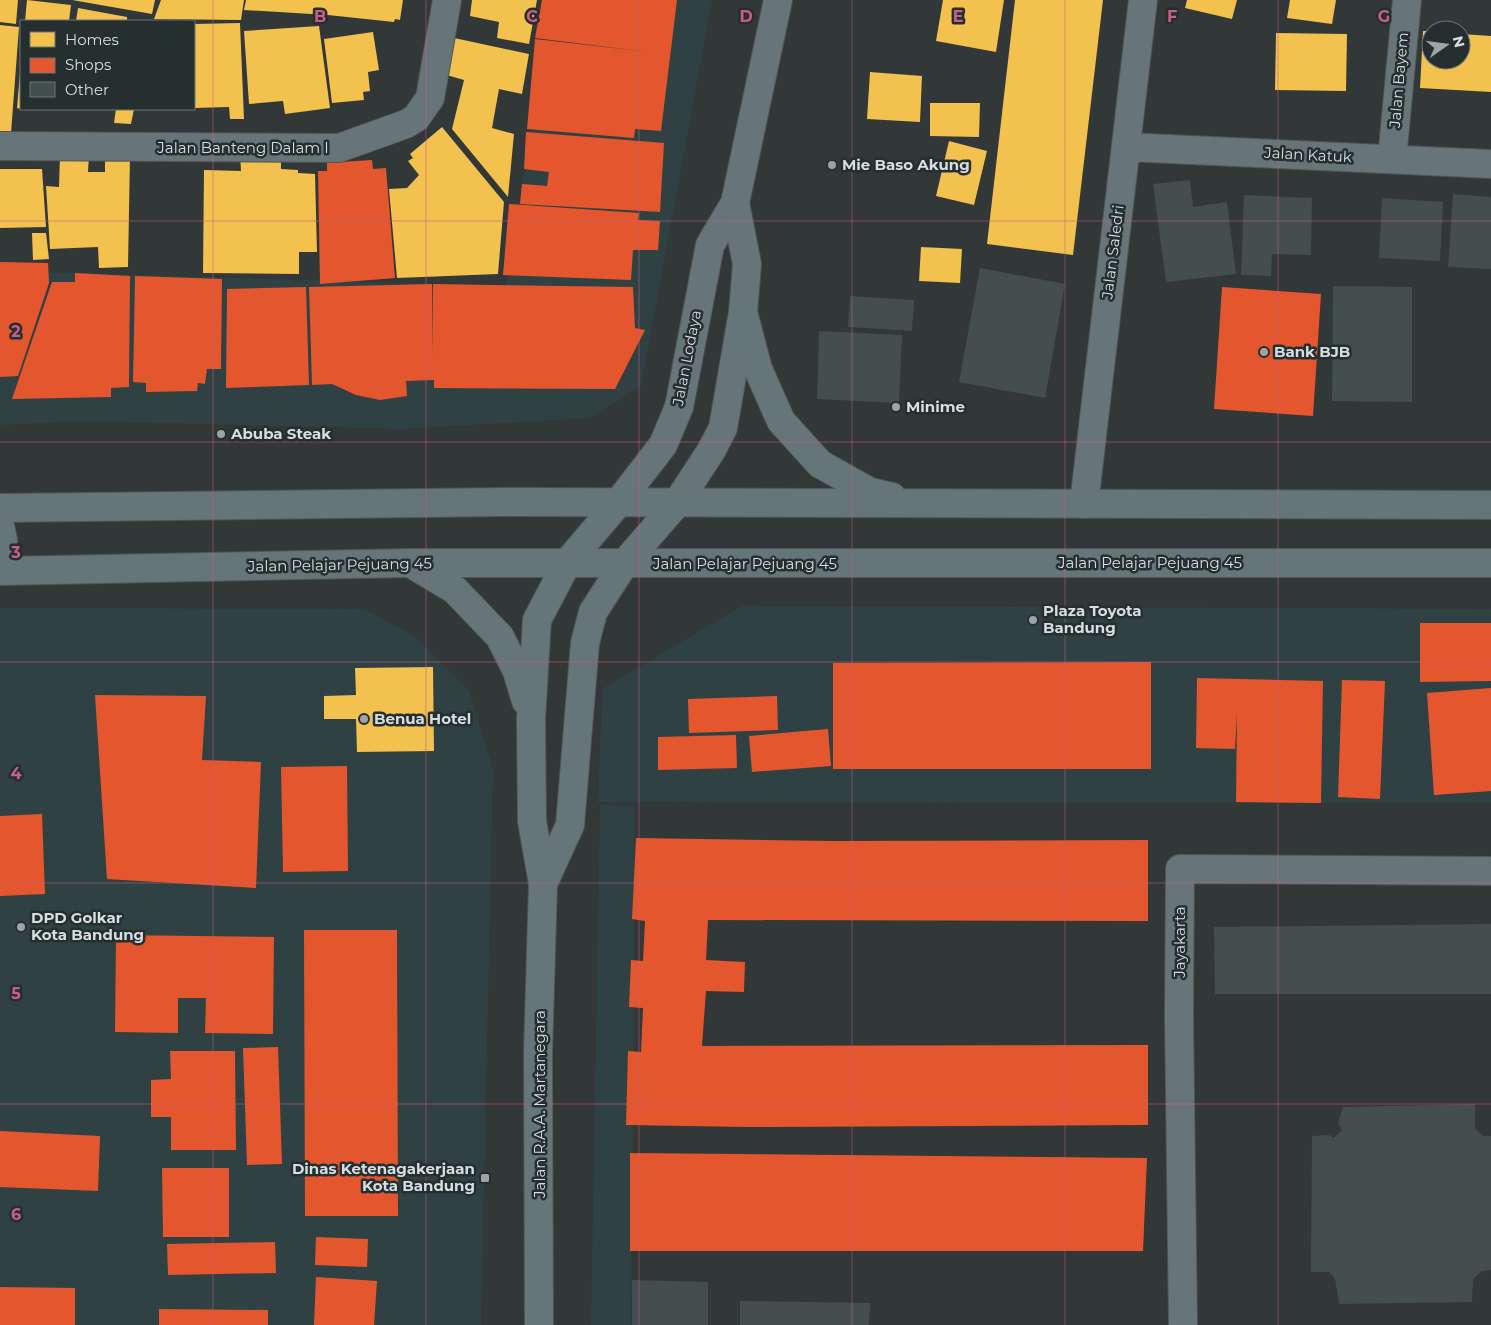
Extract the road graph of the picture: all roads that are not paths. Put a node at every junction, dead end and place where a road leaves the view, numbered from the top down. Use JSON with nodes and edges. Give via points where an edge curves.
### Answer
{"nodes":[{"id":1,"x":447,"y":0,"type":"edge"},
{"id":2,"x":778,"y":0,"type":"edge"},
{"id":3,"x":1144,"y":0,"type":"edge"},
{"id":4,"x":1407,"y":0,"type":"edge"},
{"id":5,"x":0,"y":146,"type":"edge"},
{"id":6,"x":1126,"y":147,"type":"junction"},
{"id":7,"x":1392,"y":159,"type":"junction"},
{"id":8,"x":1491,"y":164,"type":"edge"},
{"id":9,"x":735,"y":203,"type":"junction"},
{"id":10,"x":742,"y":312,"type":"junction"},
{"id":11,"x":618,"y":503,"type":"junction"},
{"id":12,"x":677,"y":504,"type":"junction"},
{"id":13,"x":925,"y":504,"type":"junction"},
{"id":14,"x":1084,"y":504,"type":"junction"},
{"id":15,"x":1491,"y":505,"type":"edge"},
{"id":16,"x":0,"y":508,"type":"edge"},
{"id":17,"x":0,"y":526,"type":"edge"},
{"id":18,"x":0,"y":553,"type":"edge"},
{"id":19,"x":409,"y":563,"type":"junction"},
{"id":20,"x":567,"y":563,"type":"junction"},
{"id":21,"x":1491,"y":563,"type":"edge"},
{"id":22,"x":624,"y":564,"type":"junction"},
{"id":23,"x":0,"y":571,"type":"edge"},
{"id":24,"x":531,"y":719,"type":"junction"},
{"id":25,"x":1491,"y":871,"type":"edge"},
{"id":26,"x":543,"y":884,"type":"junction"},
{"id":27,"x":539,"y":1325,"type":"edge"},
{"id":28,"x":1183,"y":1325,"type":"edge"}],
"edges":[{"from":1,"to":5,"type":"street","name":"Jalan Banteng Dalam I","via":[[430,98],[425,108],[416,118],[395,129],[339,148]]},
{"from":2,"to":9,"type":"street","name":"Jalan Lodaya"},
{"from":3,"to":6,"type":"street","name":"Jalan Saledri"},
{"from":4,"to":7,"type":"street","name":"Jalan Bayem"},
{"from":6,"to":7,"type":"street","name":"Jalan Katuk"},
{"from":6,"to":14,"type":"street","name":"Jalan Saledri"},
{"from":7,"to":8,"type":"street","name":"Jalan Katuk"},
{"from":9,"to":10,"type":"street","name":"Jalan Lodaya","via":[[747,264]]},
{"from":9,"to":11,"type":"street","name":"Jalan Lodaya","via":[[710,245],[679,407],[663,445]]},
{"from":10,"to":12,"type":"street","name":"Jalan Lodaya","via":[[723,428]]},
{"from":10,"to":13,"type":"main road","via":[[758,369],[781,422],[820,464],[870,492]]},
{"from":11,"to":12,"type":"main road"},
{"from":11,"to":16,"type":"main road"},
{"from":11,"to":20,"type":"main road","name":"Jalan R.A.A. Martanegara"},
{"from":12,"to":13,"type":"main road"},
{"from":12,"to":22,"type":"main road","name":"Jalan R.A.A. Martanegara"},
{"from":13,"to":14,"type":"main road"},
{"from":14,"to":15,"type":"main road"},
{"from":17,"to":18,"type":"main road","via":[[3,540]]},
{"from":19,"to":20,"type":"main road","name":"Jalan Pelajar Pejuang 45"},
{"from":19,"to":23,"type":"main road","name":"Jalan Pelajar Pejuang 45"},
{"from":19,"to":24,"type":"main road","via":[[455,590],[500,637],[517,671]]},
{"from":20,"to":22,"type":"main road","name":"Jalan Pelajar Pejuang 45"},
{"from":20,"to":24,"type":"main road","name":"Jalan R.A.A. Martanegara","via":[[537,620]]},
{"from":21,"to":22,"type":"main road","name":"Jalan Pelajar Pejuang 45"},
{"from":22,"to":26,"type":"main road","name":"Jalan R.A.A. Martanegara","via":[[593,612],[585,643],[570,825]]},
{"from":24,"to":26,"type":"main road","name":"Jalan R.A.A. Martanegara","via":[[532,821]]},
{"from":25,"to":28,"type":"street","name":"Jayakarta","via":[[1180,869]]},
{"from":26,"to":27,"type":"main road","name":"Jalan R.A.A. Martanegara","via":[[538,1053]]}]}
